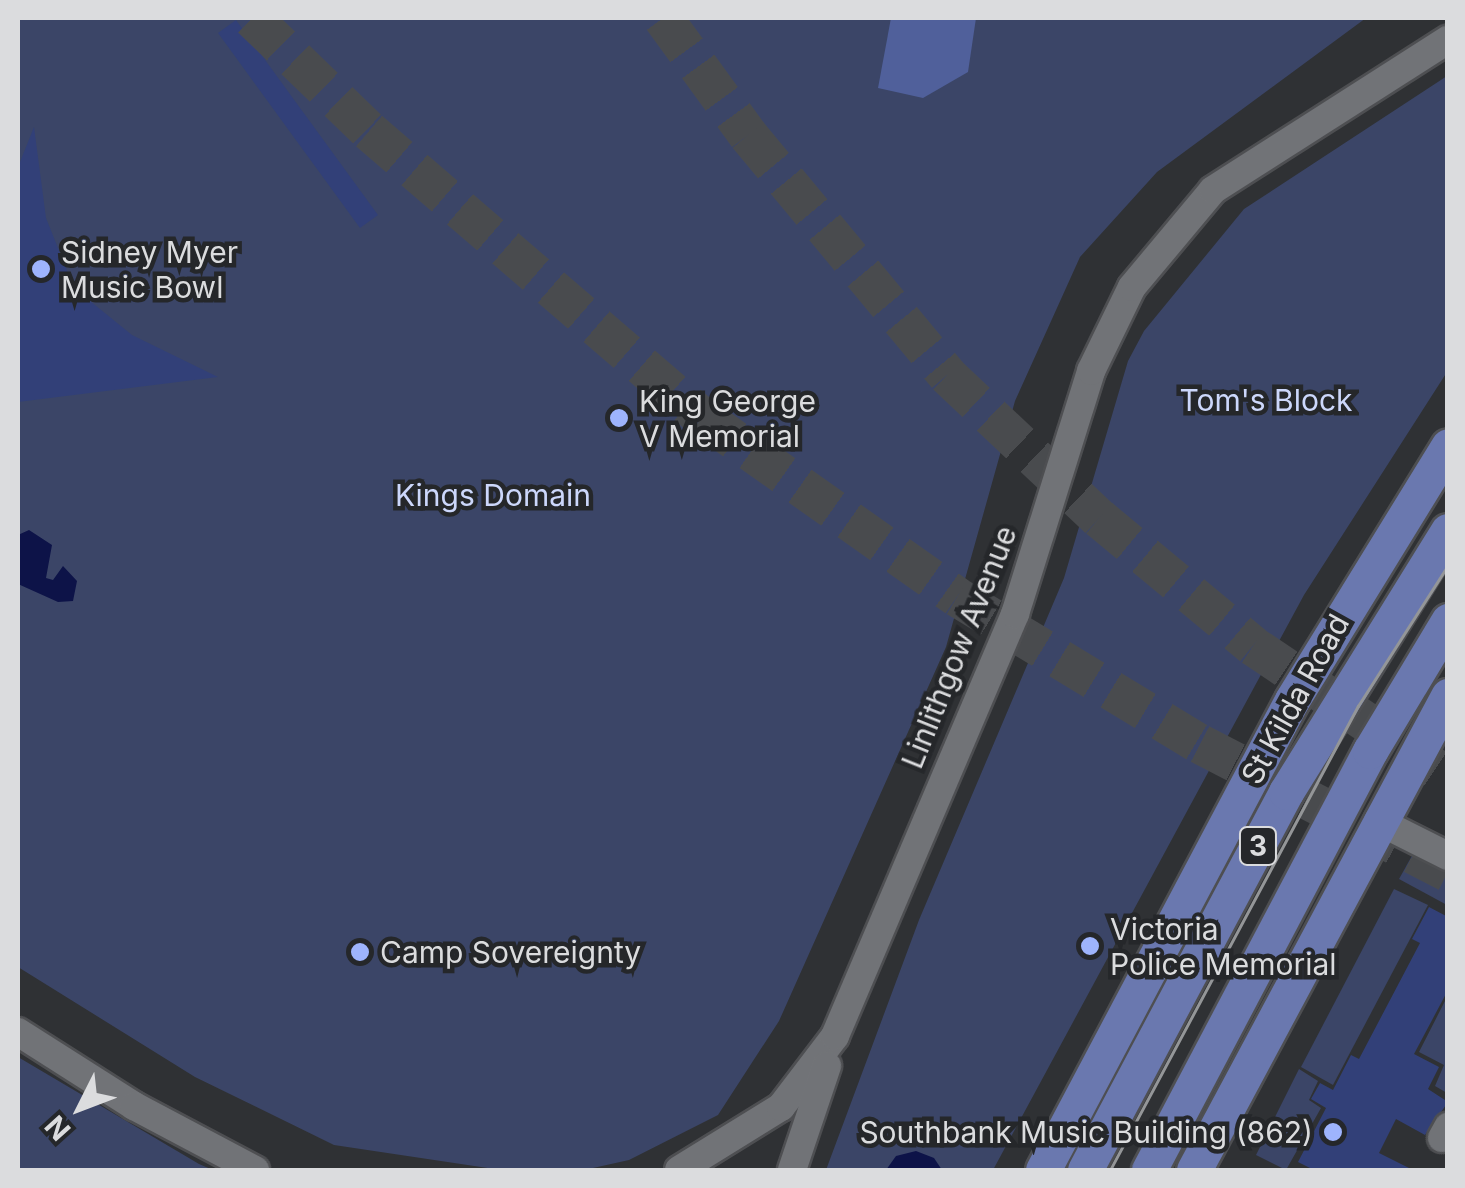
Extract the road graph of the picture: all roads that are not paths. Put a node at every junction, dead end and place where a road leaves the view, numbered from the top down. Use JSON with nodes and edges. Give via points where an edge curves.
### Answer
{"nodes":[{"id":1,"x":1448,"y":22,"type":"edge"},
{"id":2,"x":1448,"y":40,"type":"edge"},
{"id":3,"x":1388,"y":73,"type":"junction"},
{"id":4,"x":1448,"y":446,"type":"edge"},
{"id":5,"x":1448,"y":530,"type":"edge"},
{"id":6,"x":1448,"y":620,"type":"edge"},
{"id":7,"x":1448,"y":696,"type":"edge"},
{"id":8,"x":1378,"y":821,"type":"junction"},
{"id":9,"x":1448,"y":856,"type":"edge"},
{"id":10,"x":1273,"y":939,"type":"junction"},
{"id":11,"x":1313,"y":946,"type":"junction"},
{"id":12,"x":846,"y":1012,"type":"junction"},
{"id":13,"x":18,"y":1032,"type":"edge"},
{"id":14,"x":255,"y":1170,"type":"edge"},
{"id":15,"x":680,"y":1170,"type":"edge"},
{"id":16,"x":792,"y":1170,"type":"edge"},
{"id":17,"x":1043,"y":1170,"type":"edge"},
{"id":18,"x":1085,"y":1170,"type":"edge"},
{"id":19,"x":1149,"y":1170,"type":"edge"},
{"id":20,"x":1194,"y":1170,"type":"edge"}],
"edges":[{"from":1,"to":3,"type":"street","name":"Linlithgow Avenue"},
{"from":2,"to":3,"type":"street","name":"Linlithgow Avenue"},
{"from":3,"to":12,"type":"street","name":"Linlithgow Avenue","via":[[1213,190],[1167,238],[1109,326],[1014,614]]},
{"from":4,"to":17,"type":"main road","name":"St Kilda Road","via":[[1292,700]]},
{"from":5,"to":18,"type":"main road","name":"St Kilda Road","number":"3","via":[[1286,792]]},
{"from":6,"to":10,"type":"main road","via":[[1370,751]]},
{"from":7,"to":8,"type":"main road"},
{"from":8,"to":9,"type":"street"},
{"from":8,"to":11,"type":"main road"},
{"from":10,"to":11,"type":"main road"},
{"from":10,"to":19,"type":"main road"},
{"from":11,"to":20,"type":"main road"},
{"from":12,"to":15,"type":"street","name":"Linlithgow Avenue","via":[[818,1065],[780,1107]]},
{"from":12,"to":16,"type":"street"},
{"from":13,"to":14,"type":"street","via":[[134,1106]]}]}
